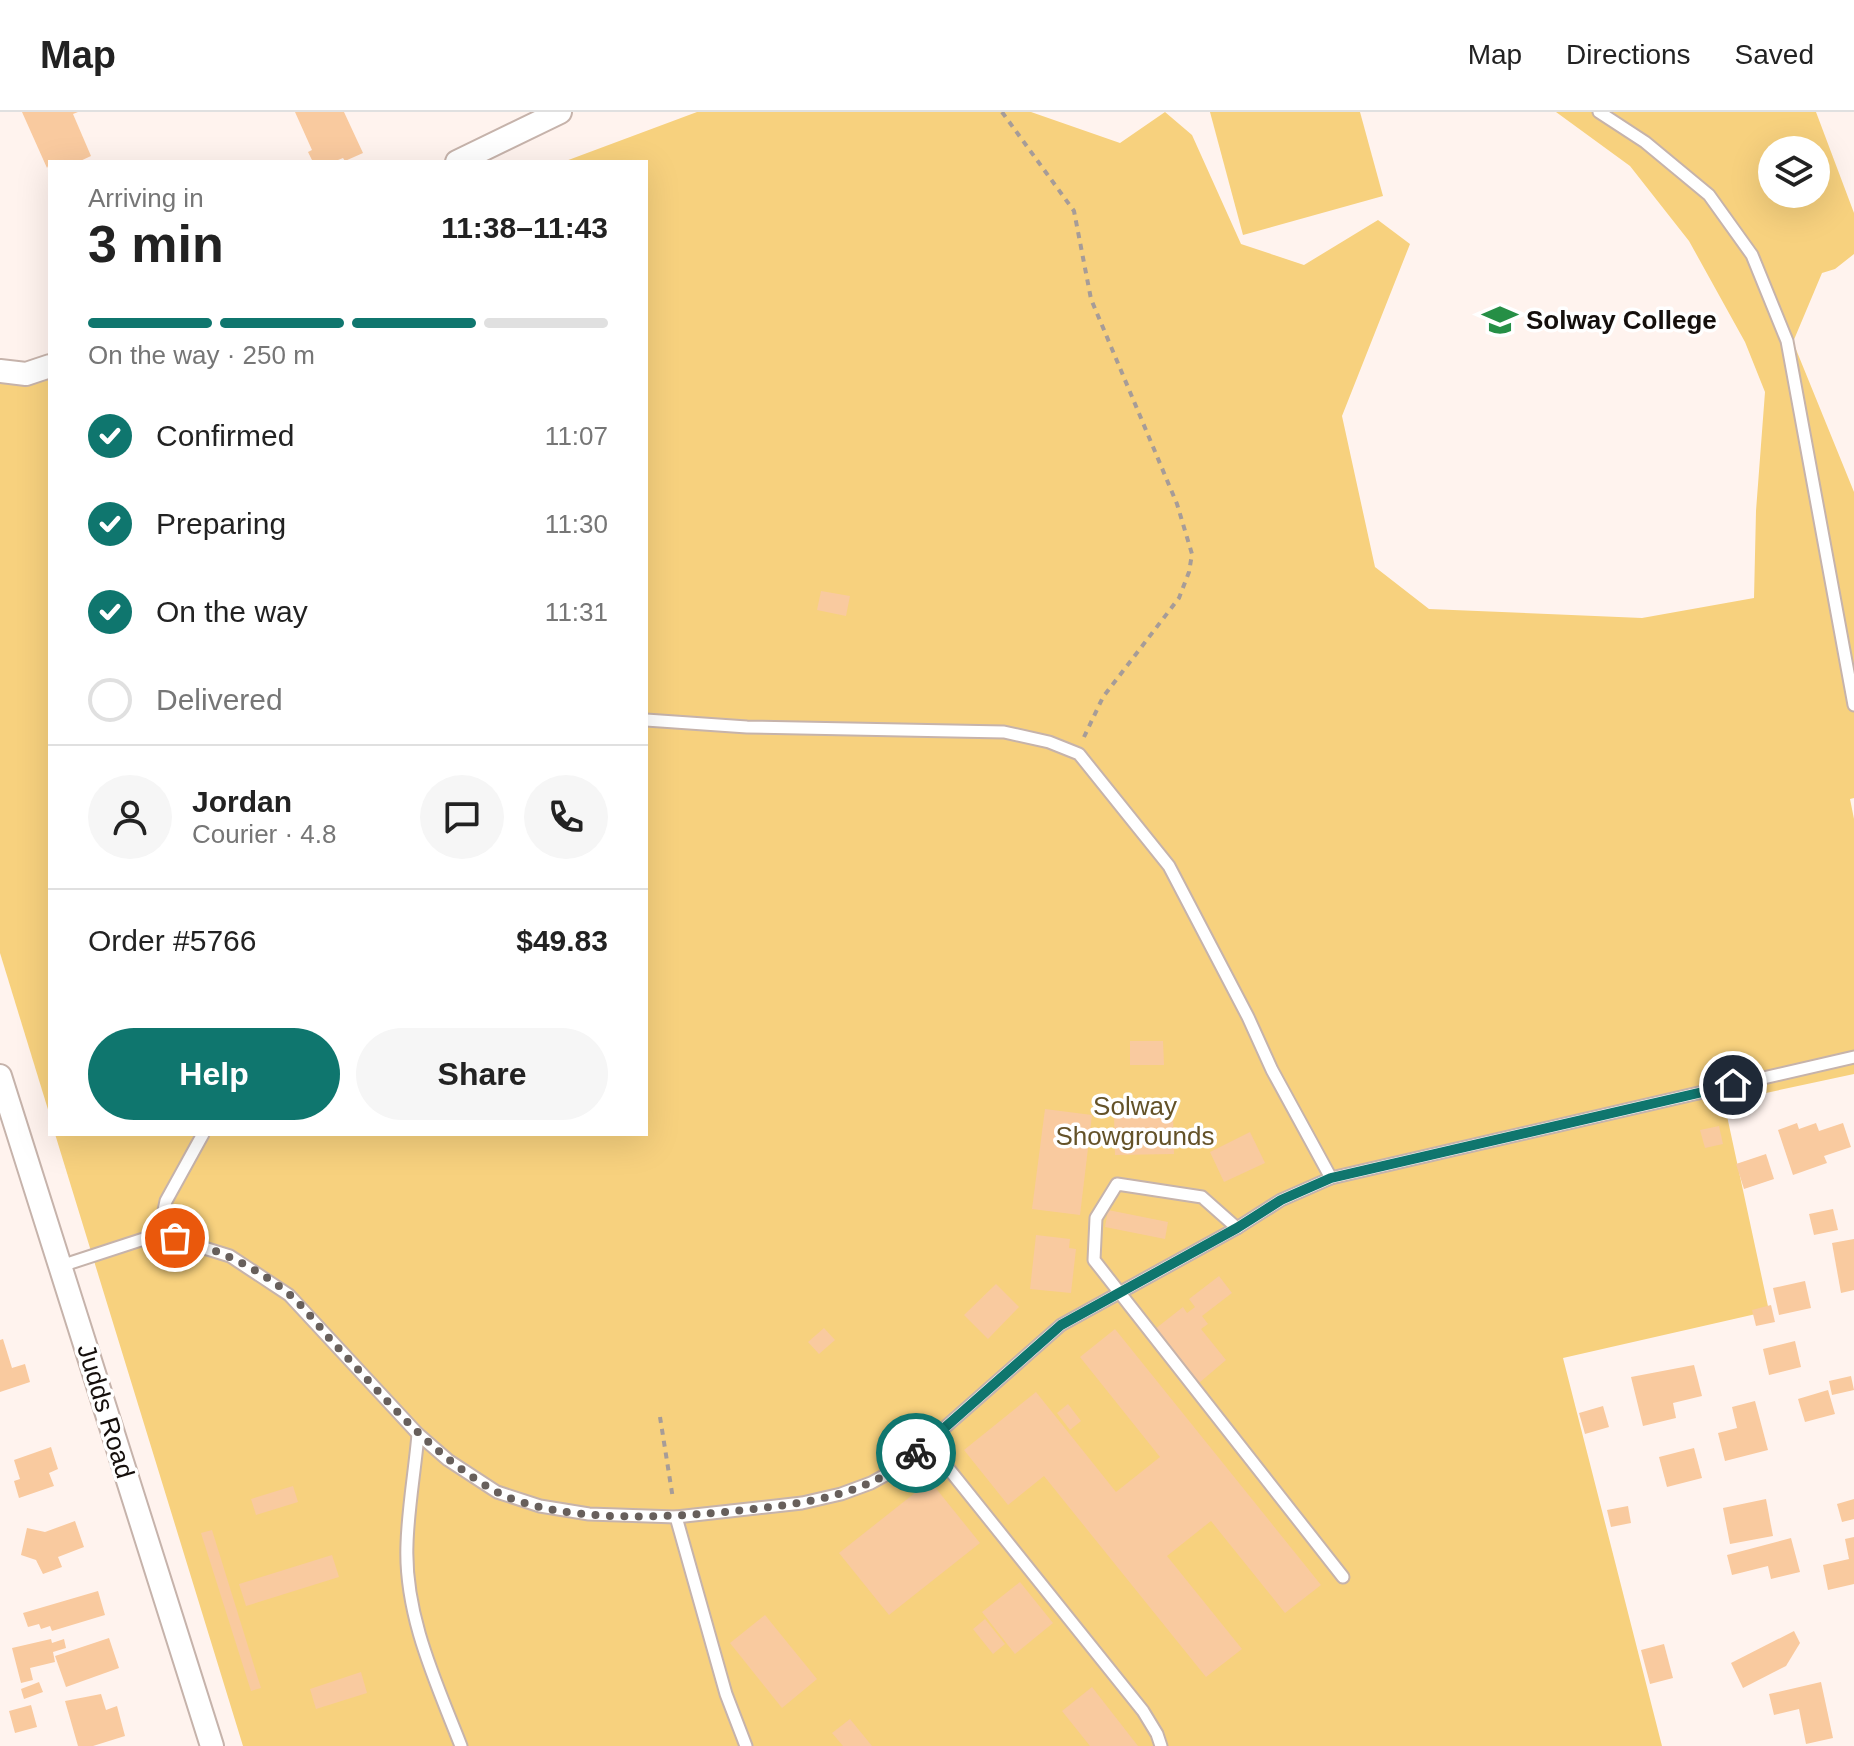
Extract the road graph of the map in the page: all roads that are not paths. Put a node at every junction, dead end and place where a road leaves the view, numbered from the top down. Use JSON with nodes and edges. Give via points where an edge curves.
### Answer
{"nodes":[{"id":1,"x":560,"y":112,"type":"edge"},
{"id":2,"x":1599,"y":112,"type":"edge"},
{"id":3,"x":461,"y":160,"type":"edge"},
{"id":4,"x":48,"y":367,"type":"edge"},
{"id":5,"x":0,"y":371,"type":"edge"},
{"id":6,"x":1854,"y":705,"type":"edge"},
{"id":7,"x":648,"y":720,"type":"edge"},
{"id":8,"x":1854,"y":1057,"type":"edge"},
{"id":9,"x":0,"y":1076,"type":"edge"},
{"id":10,"x":202,"y":1136,"type":"edge"},
{"id":11,"x":1331,"y":1178,"type":"junction"},
{"id":12,"x":1237,"y":1228,"type":"junction"},
{"id":13,"x":159,"y":1234,"type":"junction"},
{"id":14,"x":61,"y":1266,"type":"junction"},
{"id":15,"x":1120,"y":1292,"type":"junction"},
{"id":16,"x":418,"y":1434,"type":"junction"},
{"id":17,"x":928,"y":1443,"type":"junction"},
{"id":18,"x":676,"y":1517,"type":"junction"},
{"id":19,"x":1343,"y":1577,"type":"dead end"},
{"id":20,"x":212,"y":1746,"type":"edge"},
{"id":21,"x":461,"y":1746,"type":"edge"},
{"id":22,"x":746,"y":1746,"type":"edge"},
{"id":23,"x":1161,"y":1746,"type":"edge"}],
"edges":[{"from":1,"to":3,"type":"street"},
{"from":2,"to":6,"type":"lane","via":[[1709,195],[1752,255],[1787,341]]},
{"from":4,"to":5,"type":"street","via":[[26,374]]},
{"from":7,"to":11,"type":"lane","via":[[1004,732],[1079,754],[1169,866]]},
{"from":8,"to":11,"type":"lane"},
{"from":9,"to":14,"type":"street","name":"Judds Road"},
{"from":10,"to":13,"type":"lane","via":[[166,1201]]},
{"from":11,"to":12,"type":"lane","via":[[1281,1200]]},
{"from":12,"to":15,"type":"lane"},
{"from":12,"to":15,"type":"lane","via":[[1202,1197],[1117,1184],[1096,1218],[1094,1260]]},
{"from":13,"to":14,"type":"lane"},
{"from":13,"to":16,"type":"lane","via":[[230,1256],[289,1295]]},
{"from":14,"to":20,"type":"street","name":"Judds Road"},
{"from":15,"to":17,"type":"lane","via":[[1061,1325]]},
{"from":15,"to":19,"type":"lane"},
{"from":16,"to":18,"type":"lane","via":[[497,1492],[540,1506],[589,1514]]},
{"from":16,"to":21,"type":"lane","via":[[407,1546],[410,1589],[422,1644]]},
{"from":17,"to":18,"type":"lane","via":[[900,1467],[841,1494]]},
{"from":17,"to":23,"type":"lane","via":[[1143,1711]]},
{"from":18,"to":22,"type":"lane"}]}
